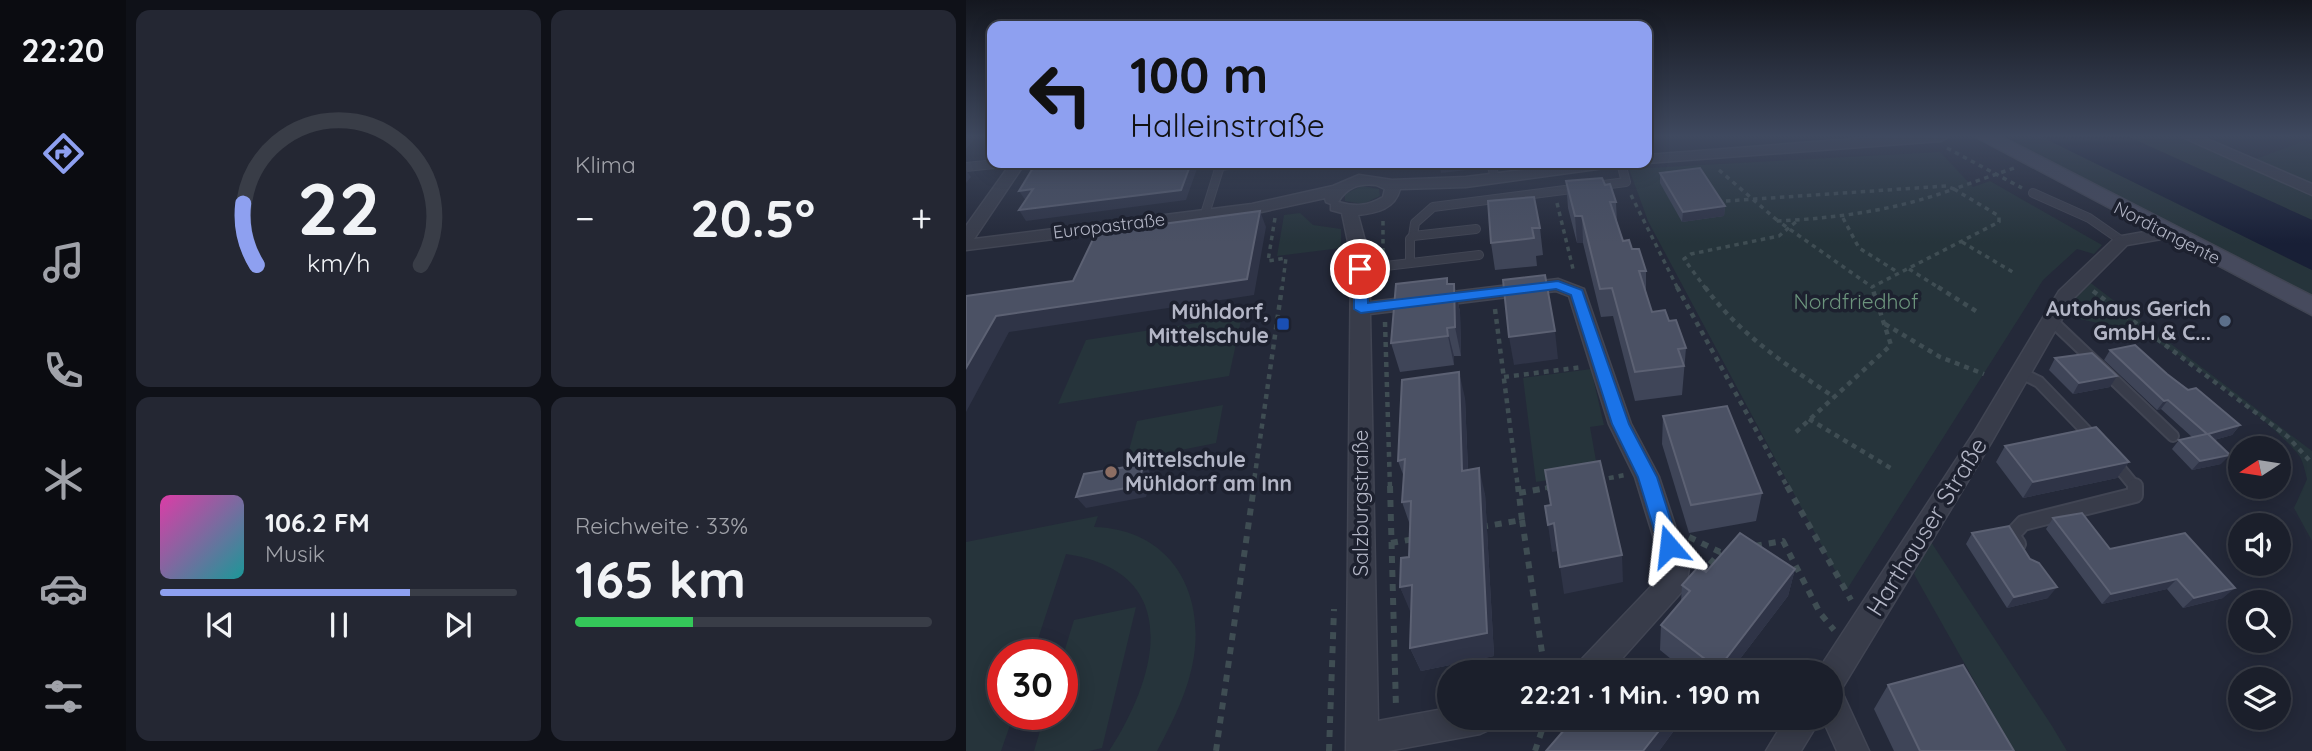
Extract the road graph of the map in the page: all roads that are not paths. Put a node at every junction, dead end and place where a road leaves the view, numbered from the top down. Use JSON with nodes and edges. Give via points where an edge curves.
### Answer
{"nodes":[{"id":1,"x":1012,"y":172,"type":"edge"},
{"id":2,"x":1218,"y":172,"type":"edge"},
{"id":3,"x":1350,"y":172,"type":"edge"},
{"id":4,"x":1366,"y":172,"type":"edge"},
{"id":5,"x":1488,"y":172,"type":"edge"},
{"id":6,"x":1623,"y":172,"type":"edge"},
{"id":7,"x":2052,"y":172,"type":"edge"},
{"id":8,"x":2270,"y":172,"type":"edge"},
{"id":9,"x":1370,"y":180,"type":"junction"},
{"id":10,"x":2312,"y":190,"type":"edge"},
{"id":11,"x":2033,"y":193,"type":"road end"},
{"id":12,"x":1343,"y":198,"type":"junction"},
{"id":13,"x":1385,"y":203,"type":"junction"},
{"id":14,"x":1205,"y":214,"type":"junction"},
{"id":15,"x":2136,"y":217,"type":"junction"},
{"id":16,"x":1476,"y":229,"type":"dead end"},
{"id":17,"x":2167,"y":233,"type":"junction"},
{"id":18,"x":1413,"y":236,"type":"junction"},
{"id":19,"x":966,"y":238,"type":"edge"},
{"id":20,"x":2122,"y":241,"type":"junction"},
{"id":21,"x":966,"y":244,"type":"edge"},
{"id":22,"x":1479,"y":256,"type":"dead end"},
{"id":23,"x":1410,"y":263,"type":"junction"},
{"id":24,"x":1368,"y":264,"type":"junction"},
{"id":25,"x":1373,"y":307,"type":"junction"},
{"id":26,"x":2312,"y":307,"type":"edge"},
{"id":27,"x":2050,"y":318,"type":"junction"},
{"id":28,"x":2019,"y":372,"type":"junction"},
{"id":29,"x":2173,"y":436,"type":"dead end"},
{"id":30,"x":2025,"y":554,"type":"edge"},
{"id":31,"x":1601,"y":660,"type":"edge"},
{"id":32,"x":1843,"y":660,"type":"edge"},
{"id":33,"x":1437,"y":726,"type":"edge"},
{"id":34,"x":1843,"y":728,"type":"edge"},
{"id":35,"x":1796,"y":730,"type":"edge"},
{"id":36,"x":1362,"y":745,"type":"edge"},
{"id":37,"x":1782,"y":751,"type":"edge"},
{"id":38,"x":1853,"y":751,"type":"edge"}],
"edges":[{"from":1,"to":19,"type":"street"},
{"from":2,"to":14,"type":"lane"},
{"from":3,"to":12,"type":"street","name":"Salzburgstraße"},
{"from":4,"to":9,"type":"street"},
{"from":5,"to":13,"type":"street"},
{"from":6,"to":18,"type":"lane","via":[[1626,182],[1433,207],[1415,223]]},
{"from":7,"to":15,"type":"main road","name":"Nordtangente"},
{"from":8,"to":10,"type":"street"},
{"from":9,"to":12,"type":"street"},
{"from":9,"to":13,"type":"street"},
{"from":11,"to":20,"type":"lane","via":[[2089,218]]},
{"from":12,"to":13,"type":"street"},
{"from":12,"to":14,"type":"street","name":"Europastraße"},
{"from":12,"to":24,"type":"street","name":"Salzburgstraße"},
{"from":13,"to":24,"type":"street","name":"Salzburgstraße"},
{"from":14,"to":21,"type":"street","name":"Europastraße"},
{"from":15,"to":17,"type":"main road","name":"Nordtangente"},
{"from":15,"to":20,"type":"street","name":"Harthauser Straße","via":[[2127,225]]},
{"from":16,"to":18,"type":"lane"},
{"from":17,"to":20,"type":"street"},
{"from":17,"to":26,"type":"main road","name":"Nordtangente"},
{"from":18,"to":23,"type":"lane"},
{"from":20,"to":27,"type":"street","name":"Harthauser Straße","via":[[2078,280]]},
{"from":22,"to":23,"type":"lane"},
{"from":23,"to":24,"type":"lane"},
{"from":24,"to":25,"type":"street","name":"Salzburgstraße"},
{"from":25,"to":31,"type":"street","via":[[1558,285],[1577,293],[1620,424],[1644,472],[1676,578]]},
{"from":25,"to":36,"type":"street","name":"Salzburgstraße"},
{"from":27,"to":28,"type":"street","name":"Harthauser Straße"},
{"from":27,"to":29,"type":"lane"},
{"from":28,"to":30,"type":"lane","via":[[2039,382],[2137,489],[2135,495],[2023,523],[2012,535]]},
{"from":28,"to":32,"type":"street","name":"Harthauser Straße"},
{"from":33,"to":36,"type":"street"},
{"from":34,"to":38,"type":"street"},
{"from":35,"to":37,"type":"street"}]}
